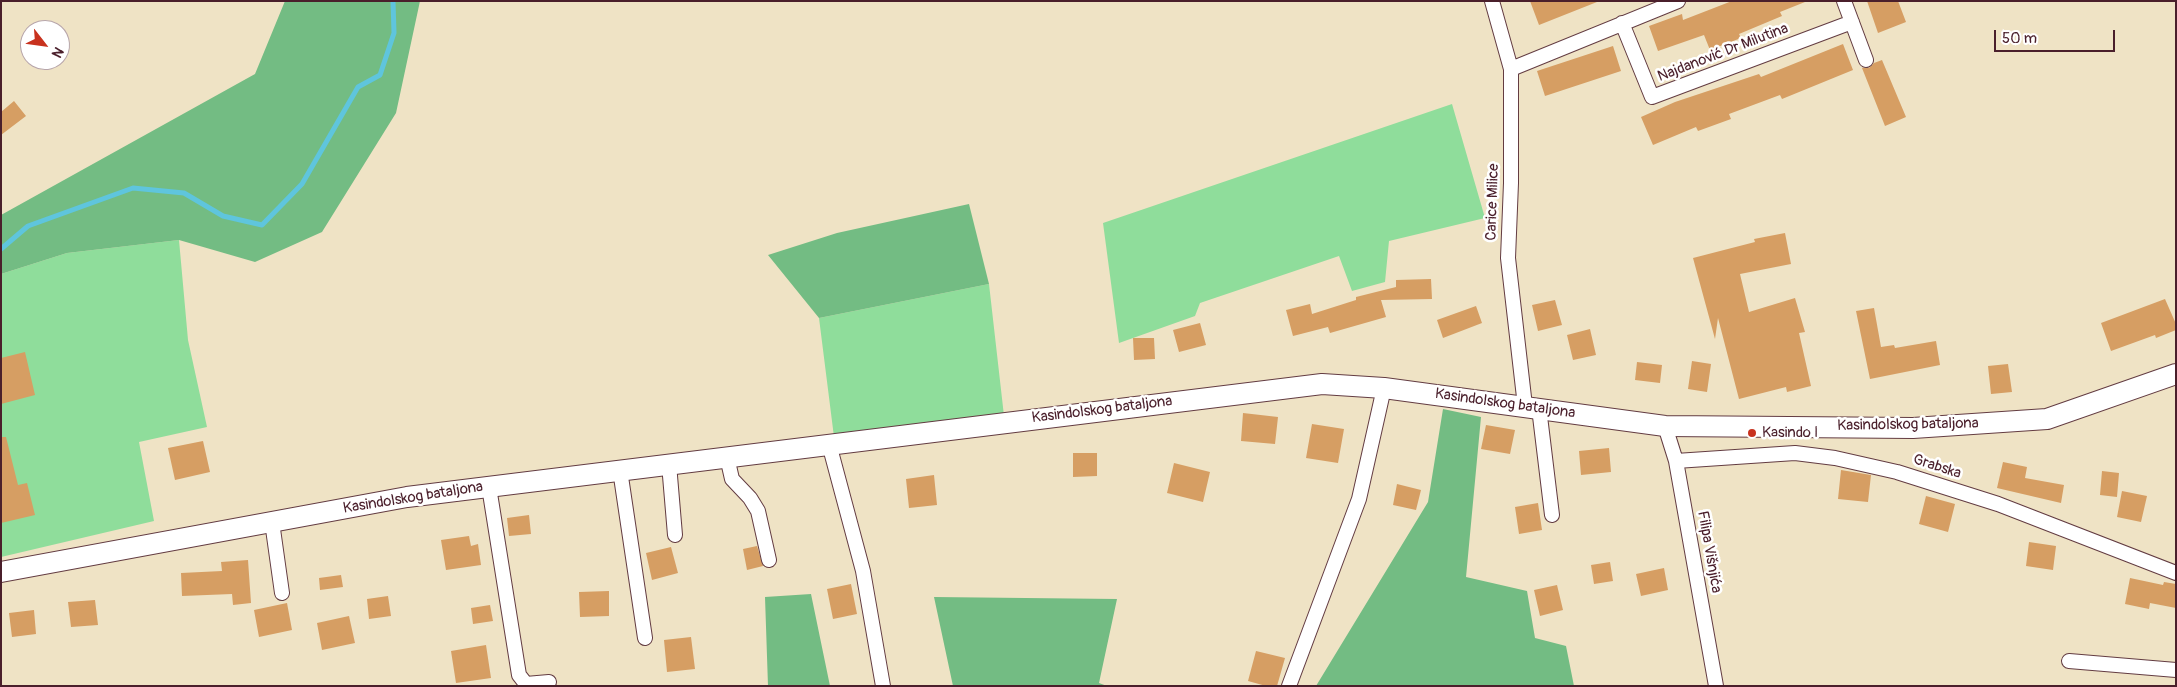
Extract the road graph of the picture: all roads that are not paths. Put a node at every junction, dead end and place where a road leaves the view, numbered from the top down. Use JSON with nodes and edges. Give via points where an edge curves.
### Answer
{"nodes":[{"id":1,"x":1492,"y":1,"type":"edge"},
{"id":2,"x":1678,"y":1,"type":"edge"},
{"id":3,"x":1844,"y":1,"type":"edge"},
{"id":4,"x":1852,"y":22,"type":"junction"},
{"id":5,"x":1622,"y":23,"type":"junction"},
{"id":6,"x":1866,"y":60,"type":"dead end"},
{"id":7,"x":1511,"y":69,"type":"junction"},
{"id":8,"x":2176,"y":374,"type":"edge"},
{"id":9,"x":1384,"y":388,"type":"junction"},
{"id":10,"x":1532,"y":407,"type":"junction"},
{"id":11,"x":1665,"y":426,"type":"junction"},
{"id":12,"x":829,"y":444,"type":"junction"},
{"id":13,"x":727,"y":456,"type":"junction"},
{"id":14,"x":1676,"y":461,"type":"junction"},
{"id":15,"x":669,"y":464,"type":"junction"},
{"id":16,"x":620,"y":470,"type":"junction"},
{"id":17,"x":489,"y":487,"type":"junction"},
{"id":18,"x":1552,"y":515,"type":"dead end"},
{"id":19,"x":272,"y":522,"type":"junction"},
{"id":20,"x":675,"y":535,"type":"dead end"},
{"id":21,"x":769,"y":560,"type":"dead end"},
{"id":22,"x":1,"y":572,"type":"edge"},
{"id":23,"x":2176,"y":573,"type":"edge"},
{"id":24,"x":282,"y":593,"type":"dead end"},
{"id":25,"x":645,"y":638,"type":"dead end"},
{"id":26,"x":2068,"y":661,"type":"dead end"},
{"id":27,"x":2176,"y":670,"type":"edge"},
{"id":28,"x":549,"y":682,"type":"dead end"},
{"id":29,"x":883,"y":686,"type":"edge"},
{"id":30,"x":1289,"y":686,"type":"edge"},
{"id":31,"x":1716,"y":686,"type":"edge"}],
"edges":[{"from":1,"to":7,"type":"street","name":"Carice Milice"},
{"from":2,"to":5,"type":"street"},
{"from":3,"to":4,"type":"street"},
{"from":4,"to":5,"type":"street","name":"Najdanović Dr Milutina","via":[[1652,97]]},
{"from":4,"to":6,"type":"street"},
{"from":5,"to":7,"type":"street"},
{"from":7,"to":10,"type":"street","name":"Carice Milice","via":[[1508,258]]},
{"from":8,"to":11,"type":"street","name":"Kasindolskog bataljona","via":[[2048,419],[1913,428]]},
{"from":9,"to":10,"type":"street","name":"Kasindolskog bataljona"},
{"from":9,"to":12,"type":"street","name":"Kasindolskog bataljona","via":[[1322,384]]},
{"from":9,"to":30,"type":"street","via":[[1359,499]]},
{"from":10,"to":11,"type":"street","name":"Kasindolskog bataljona"},
{"from":10,"to":18,"type":"street","name":"Carice Milice"},
{"from":11,"to":14,"type":"street","name":"Filipa Višnjića"},
{"from":12,"to":13,"type":"street","name":"Kasindolskog bataljona"},
{"from":12,"to":29,"type":"street","via":[[863,571]]},
{"from":13,"to":15,"type":"street","name":"Kasindolskog bataljona"},
{"from":13,"to":21,"type":"street","via":[[732,479],[758,511]]},
{"from":14,"to":23,"type":"street","name":"Grabska","via":[[1795,454],[1835,458],[1888,470],[1998,504]]},
{"from":14,"to":31,"type":"street","name":"Filipa Višnjića"},
{"from":15,"to":16,"type":"street","name":"Kasindolskog bataljona"},
{"from":15,"to":20,"type":"street"},
{"from":16,"to":17,"type":"street","name":"Kasindolskog bataljona"},
{"from":16,"to":25,"type":"street"},
{"from":17,"to":19,"type":"street","name":"Kasindolskog bataljona","via":[[407,497]]},
{"from":17,"to":28,"type":"street","via":[[519,675],[526,684]]},
{"from":19,"to":22,"type":"street","name":"Kasindolskog bataljona"},
{"from":19,"to":24,"type":"street"},
{"from":26,"to":27,"type":"street"}]}
